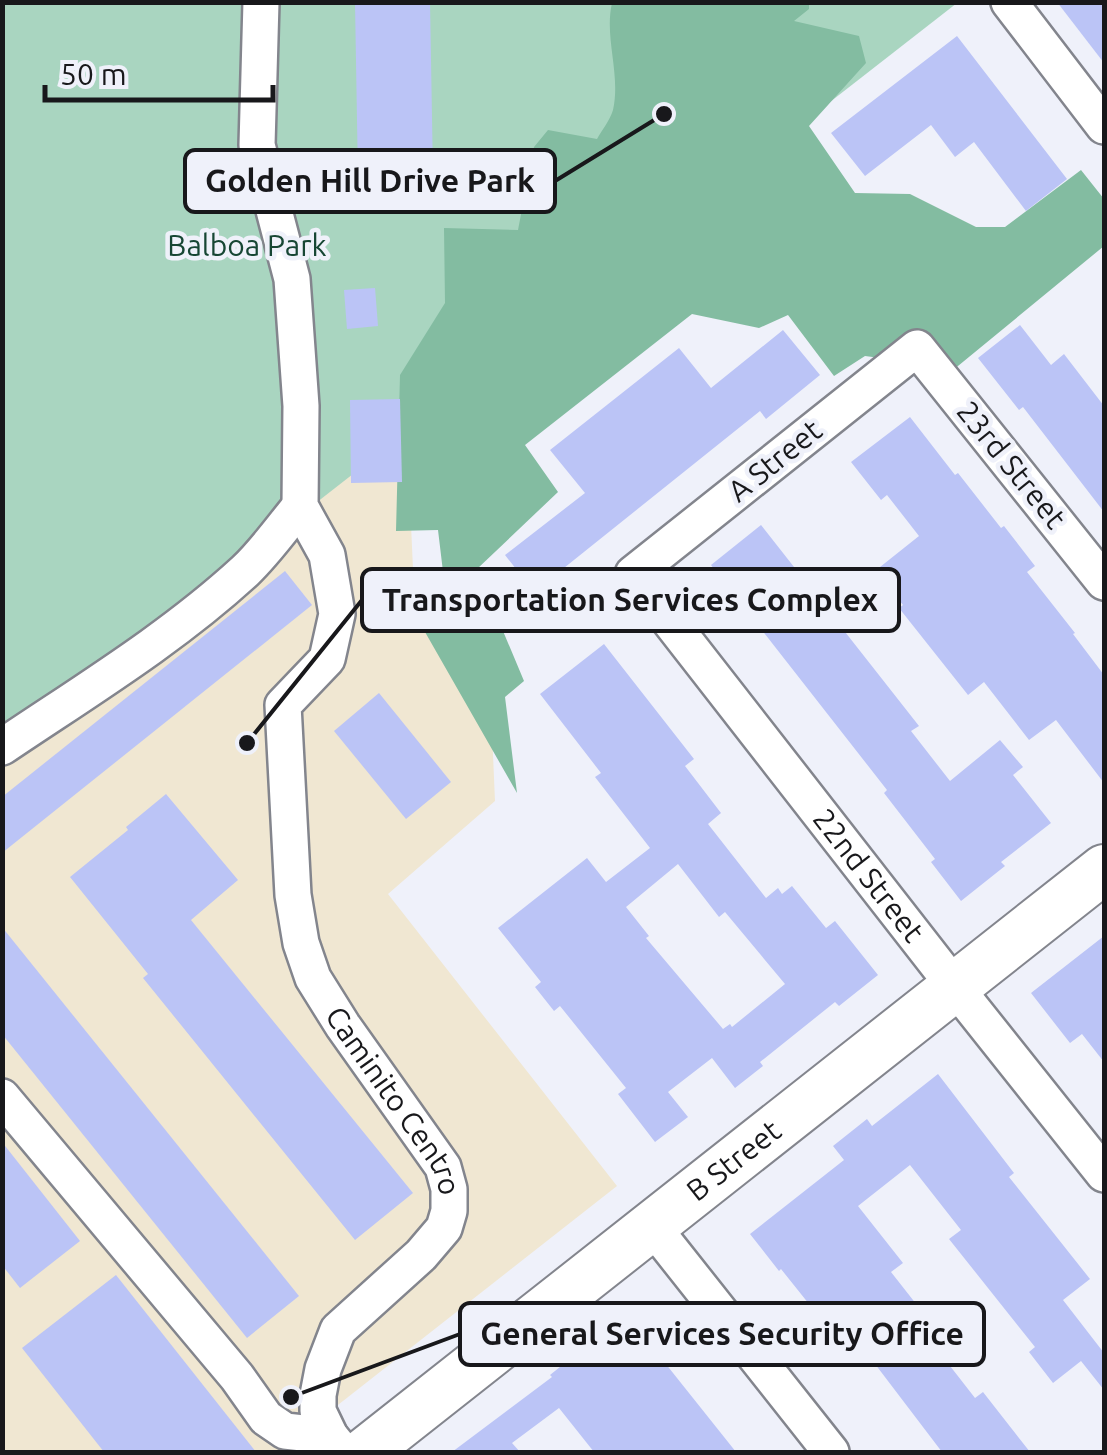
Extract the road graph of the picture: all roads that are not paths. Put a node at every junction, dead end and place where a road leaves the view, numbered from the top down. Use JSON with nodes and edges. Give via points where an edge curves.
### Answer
{"nodes":[{"id":1,"x":261,"y":2,"type":"edge"},
{"id":2,"x":1009,"y":2,"type":"edge"},
{"id":3,"x":1104,"y":126,"type":"edge"},
{"id":4,"x":917,"y":348,"type":"joint"},
{"id":5,"x":300,"y":506,"type":"junction"},
{"id":6,"x":633,"y":574,"type":"joint"},
{"id":7,"x":1104,"y":582,"type":"edge"},
{"id":8,"x":2,"y":747,"type":"edge"},
{"id":9,"x":1104,"y":870,"type":"edge"},
{"id":10,"x":955,"y":987,"type":"junction"},
{"id":11,"x":2,"y":1097,"type":"edge"},
{"id":12,"x":1104,"y":1174,"type":"edge"},
{"id":13,"x":652,"y":1226,"type":"junction"},
{"id":14,"x":346,"y":1447,"type":"edge"},
{"id":15,"x":832,"y":1452,"type":"edge"}],
"edges":[{"from":1,"to":5,"type":"street","via":[[256,146],[292,279],[302,406]]},
{"from":2,"to":3,"type":"street"},
{"from":4,"to":6,"type":"street","name":"A Street"},
{"from":4,"to":7,"type":"street","name":"23rd Street"},
{"from":5,"to":8,"type":"street","via":[[248,569],[178,626]]},
{"from":5,"to":14,"type":"street","name":"Caminito Centro","via":[[328,555],[336,614],[327,659],[284,705],[293,895],[302,943],[314,978],[443,1168],[449,1189],[444,1228],[338,1330],[323,1369],[318,1411]]},
{"from":6,"to":10,"type":"street","name":"22nd Street"},
{"from":9,"to":10,"type":"main road","name":"B Street"},
{"from":10,"to":12,"type":"street","name":"22nd Street"},
{"from":10,"to":13,"type":"main road","name":"B Street"},
{"from":11,"to":14,"type":"street","via":[[266,1418],[284,1431]]},
{"from":13,"to":14,"type":"main road","name":"B Street"},
{"from":13,"to":15,"type":"street"}]}
